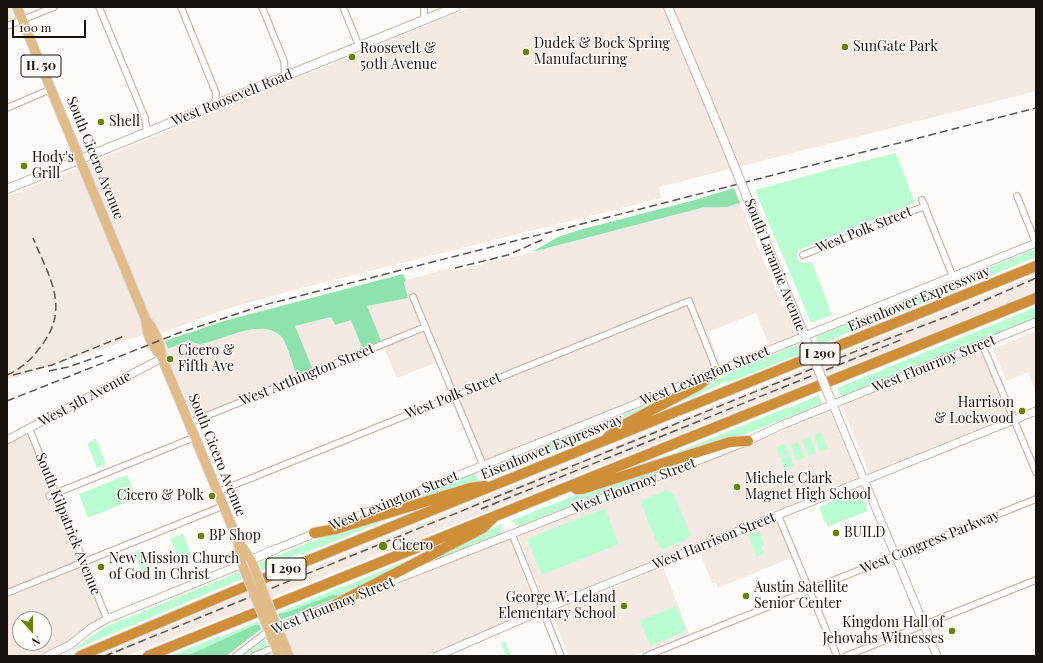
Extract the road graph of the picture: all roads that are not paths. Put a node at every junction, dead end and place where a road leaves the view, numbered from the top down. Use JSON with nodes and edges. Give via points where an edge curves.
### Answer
{"nodes":[{"id":1,"x":17,"y":7,"type":"edge"},
{"id":2,"x":54,"y":7,"type":"edge"},
{"id":3,"x":99,"y":7,"type":"edge"},
{"id":4,"x":181,"y":7,"type":"edge"},
{"id":5,"x":262,"y":7,"type":"edge"},
{"id":6,"x":343,"y":7,"type":"edge"},
{"id":7,"x":424,"y":7,"type":"edge"},
{"id":8,"x":456,"y":7,"type":"edge"},
{"id":9,"x":668,"y":7,"type":"edge"},
{"id":10,"x":22,"y":20,"type":"junction"},
{"id":11,"x":424,"y":20,"type":"junction"},
{"id":12,"x":7,"y":26,"type":"edge"},
{"id":13,"x":359,"y":46,"type":"junction"},
{"id":14,"x":285,"y":76,"type":"junction"},
{"id":15,"x":51,"y":90,"type":"junction"},
{"id":16,"x":216,"y":105,"type":"junction"},
{"id":17,"x":7,"y":108,"type":"edge"},
{"id":18,"x":147,"y":133,"type":"junction"},
{"id":19,"x":80,"y":160,"type":"junction"},
{"id":20,"x":7,"y":189,"type":"edge"},
{"id":21,"x":1017,"y":196,"type":"dead end"},
{"id":22,"x":1036,"y":243,"type":"edge"},
{"id":23,"x":803,"y":255,"type":"dead end"},
{"id":24,"x":1036,"y":266,"type":"edge"},
{"id":25,"x":953,"y":276,"type":"junction"},
{"id":26,"x":413,"y":297,"type":"dead end"},
{"id":27,"x":1036,"y":298,"type":"edge"},
{"id":28,"x":1036,"y":322,"type":"edge"},
{"id":29,"x":426,"y":327,"type":"junction"},
{"id":30,"x":804,"y":336,"type":"junction"},
{"id":31,"x":982,"y":344,"type":"junction"},
{"id":32,"x":162,"y":358,"type":"junction"},
{"id":33,"x":717,"y":371,"type":"junction"},
{"id":34,"x":454,"y":396,"type":"junction"},
{"id":35,"x":833,"y":405,"type":"junction"},
{"id":36,"x":1036,"y":411,"type":"edge"},
{"id":37,"x":1014,"y":420,"type":"junction"},
{"id":38,"x":189,"y":423,"type":"junction"},
{"id":39,"x":29,"y":428,"type":"junction"},
{"id":40,"x":195,"y":437,"type":"junction"},
{"id":41,"x":7,"y":440,"type":"edge"},
{"id":42,"x":604,"y":441,"type":"junction"},
{"id":43,"x":748,"y":441,"type":"junction"},
{"id":44,"x":483,"y":465,"type":"junction"},
{"id":45,"x":1036,"y":472,"type":"edge"},
{"id":46,"x":864,"y":480,"type":"junction"},
{"id":47,"x":495,"y":486,"type":"junction"},
{"id":48,"x":558,"y":491,"type":"junction"},
{"id":49,"x":217,"y":492,"type":"junction"},
{"id":50,"x":56,"y":493,"type":"junction"},
{"id":51,"x":49,"y":496,"type":"dead end"},
{"id":52,"x":1036,"y":499,"type":"edge"},
{"id":53,"x":223,"y":506,"type":"junction"},
{"id":54,"x":778,"y":515,"type":"junction"},
{"id":55,"x":495,"y":516,"type":"junction"},
{"id":56,"x":314,"y":533,"type":"junction"},
{"id":57,"x":512,"y":534,"type":"junction"},
{"id":58,"x":238,"y":541,"type":"junction"},
{"id":59,"x":276,"y":549,"type":"joint"},
{"id":60,"x":896,"y":555,"type":"junction"},
{"id":61,"x":251,"y":560,"type":"junction"},
{"id":62,"x":84,"y":562,"type":"junction"},
{"id":63,"x":242,"y":564,"type":"junction"},
{"id":64,"x":1036,"y":580,"type":"edge"},
{"id":65,"x":810,"y":590,"type":"junction"},
{"id":66,"x":7,"y":594,"type":"edge"},
{"id":67,"x":336,"y":604,"type":"junction"},
{"id":68,"x":543,"y":611,"type":"junction"},
{"id":69,"x":268,"y":616,"type":"junction"},
{"id":70,"x":107,"y":619,"type":"junction"},
{"id":71,"x":924,"y":625,"type":"junction"},
{"id":72,"x":273,"y":630,"type":"junction"},
{"id":73,"x":280,"y":649,"type":"edge"},
{"id":74,"x":47,"y":656,"type":"edge"},
{"id":75,"x":80,"y":656,"type":"edge"},
{"id":76,"x":148,"y":656,"type":"edge"},
{"id":77,"x":236,"y":656,"type":"edge"},
{"id":78,"x":254,"y":656,"type":"edge"},
{"id":79,"x":289,"y":656,"type":"edge"},
{"id":80,"x":437,"y":656,"type":"edge"},
{"id":81,"x":561,"y":656,"type":"edge"},
{"id":82,"x":646,"y":656,"type":"edge"},
{"id":83,"x":837,"y":656,"type":"edge"},
{"id":84,"x":846,"y":656,"type":"edge"},
{"id":85,"x":937,"y":656,"type":"edge"}],
"edges":[{"from":1,"to":10,"type":"main road","name":"South Cicero Avenue","number":"IL 50"},
{"from":2,"to":10,"type":"street"},
{"from":3,"to":18,"type":"street","via":[[145,118]]},
{"from":4,"to":16,"type":"street","via":[[216,93]]},
{"from":5,"to":14,"type":"street","via":[[284,62]]},
{"from":6,"to":13,"type":"street"},
{"from":7,"to":11,"type":"street"},
{"from":8,"to":11,"type":"main road","name":"West Roosevelt Road"},
{"from":9,"to":30,"type":"main road","name":"South Laramie Avenue","bridge":true},
{"from":10,"to":12,"type":"street"},
{"from":10,"to":15,"type":"main road","name":"South Cicero Avenue","number":"IL 50"},
{"from":11,"to":13,"type":"main road","name":"West Roosevelt Road"},
{"from":13,"to":14,"type":"main road","name":"West Roosevelt Road"},
{"from":14,"to":16,"type":"main road","name":"West Roosevelt Road"},
{"from":15,"to":17,"type":"street"},
{"from":15,"to":19,"type":"main road","name":"South Cicero Avenue","number":"IL 50"},
{"from":16,"to":18,"type":"main road","name":"West Roosevelt Road"},
{"from":18,"to":19,"type":"main road","name":"West Roosevelt Road"},
{"from":19,"to":20,"type":"main road","name":"West Roosevelt Road"},
{"from":19,"to":32,"type":"main road","name":"South Cicero Avenue","number":"IL 50","via":[[146,320],[146,329],[153,346]]},
{"from":21,"to":22,"type":"street"},
{"from":22,"to":25,"type":"street","name":"West Lexington Street"},
{"from":23,"to":25,"type":"street","name":"West Polk Street","via":[[923,203]]},
{"from":24,"to":42,"type":"highway","name":"Eisenhower Expressway","number":"I 290"},
{"from":25,"to":30,"type":"street","name":"West Lexington Street"},
{"from":26,"to":29,"type":"street"},
{"from":27,"to":48,"type":"highway","number":"I 290"},
{"from":28,"to":31,"type":"street","name":"West Flournoy Street"},
{"from":29,"to":34,"type":"street"},
{"from":29,"to":38,"type":"street","name":"West Arthington Street"},
{"from":30,"to":33,"type":"street","name":"West Lexington Street"},
{"from":30,"to":35,"type":"main road","name":"South Laramie Avenue","bridge":true},
{"from":31,"to":35,"type":"street","name":"West Flournoy Street"},
{"from":31,"to":37,"type":"street"},
{"from":32,"to":38,"type":"main road","name":"South Cicero Avenue","number":"IL 50"},
{"from":32,"to":39,"type":"street","name":"West 5th Avenue"},
{"from":33,"to":34,"type":"street","name":"West Polk Street","via":[[689,301]]},
{"from":33,"to":42,"type":"highway","via":[[699,385],[618,428]]},
{"from":33,"to":44,"type":"street","name":"West Lexington Street"},
{"from":34,"to":44,"type":"street"},
{"from":34,"to":49,"type":"street","name":"West Polk Street"},
{"from":35,"to":43,"type":"street","name":"West Flournoy Street"},
{"from":35,"to":46,"type":"street","name":"South Laramie Avenue"},
{"from":36,"to":37,"type":"street","name":"West Harrison Street"},
{"from":37,"to":45,"type":"street"},
{"from":37,"to":46,"type":"street","name":"West Harrison Street"},
{"from":38,"to":40,"type":"main road","name":"South Cicero Avenue","number":"IL 50"},
{"from":39,"to":41,"type":"street","name":"West 5th Avenue"},
{"from":39,"to":50,"type":"street","name":"South Kilpatrick Avenue"},
{"from":40,"to":49,"type":"main road","name":"South Cicero Avenue","number":"IL 50"},
{"from":40,"to":50,"type":"street"},
{"from":42,"to":47,"type":"highway","name":"Eisenhower Expressway","number":"I 290"},
{"from":43,"to":48,"type":"highway","via":[[730,442],[582,489]]},
{"from":43,"to":57,"type":"street","name":"West Flournoy Street"},
{"from":44,"to":56,"type":"street","name":"West Lexington Street"},
{"from":46,"to":54,"type":"street","name":"West Harrison Street"},
{"from":46,"to":60,"type":"street","name":"South Laramie Avenue"},
{"from":47,"to":56,"type":"highway","via":[[470,488],[336,529]]},
{"from":47,"to":75,"type":"highway","name":"Eisenhower Expressway","number":"I 290","via":[[217,597]]},
{"from":48,"to":55,"type":"highway","number":"I 290"},
{"from":49,"to":53,"type":"main road","name":"South Cicero Avenue","number":"IL 50"},
{"from":50,"to":51,"type":"street"},
{"from":50,"to":62,"type":"street","name":"South Kilpatrick Avenue"},
{"from":52,"to":60,"type":"street","name":"West Congress Parkway"},
{"from":53,"to":58,"type":"main road","name":"South Cicero Avenue","number":"IL 50"},
{"from":53,"to":62,"type":"street"},
{"from":54,"to":65,"type":"street"},
{"from":54,"to":68,"type":"street","name":"West Harrison Street"},
{"from":55,"to":67,"type":"highway","via":[[483,528]]},
{"from":55,"to":76,"type":"highway","number":"I 290"},
{"from":56,"to":59,"type":"street","name":"West Lexington Street"},
{"from":57,"to":67,"type":"street","name":"West Flournoy Street"},
{"from":57,"to":68,"type":"street"},
{"from":58,"to":61,"type":"main road","name":"South Cicero Avenue","number":"IL 50"},
{"from":58,"to":63,"type":"main road","name":"South Cicero Avenue","number":"IL 50"},
{"from":59,"to":61,"type":"main road","name":"West Lexington Street"},
{"from":60,"to":65,"type":"street","name":"West Congress Parkway"},
{"from":60,"to":71,"type":"street","name":"South Laramie Avenue"},
{"from":61,"to":63,"type":"street","name":"West Lexington Street"},
{"from":61,"to":69,"type":"main road","name":"South Cicero Avenue","number":"IL 50","bridge":true},
{"from":62,"to":66,"type":"street"},
{"from":62,"to":70,"type":"street","name":"South Kilpatrick Avenue"},
{"from":63,"to":69,"type":"main road","name":"South Cicero Avenue","number":"IL 50","bridge":true},
{"from":63,"to":70,"type":"street","name":"West Lexington Street"},
{"from":64,"to":71,"type":"street"},
{"from":65,"to":82,"type":"street","name":"West Congress Parkway"},
{"from":65,"to":83,"type":"street"},
{"from":67,"to":72,"type":"street","name":"West Flournoy Street"},
{"from":68,"to":80,"type":"street","name":"West Harrison Street"},
{"from":68,"to":81,"type":"street"},
{"from":69,"to":72,"type":"main road","name":"South Cicero Avenue","number":"IL 50"},
{"from":70,"to":74,"type":"street","name":"West Lexington Street","via":[[70,645]]},
{"from":71,"to":84,"type":"street"},
{"from":71,"to":85,"type":"street","name":"South Laramie Avenue"},
{"from":72,"to":73,"type":"main road","name":"South Cicero Avenue","number":"IL 50"},
{"from":72,"to":77,"type":"street","name":"West Flournoy Street"},
{"from":73,"to":78,"type":"street","name":"West Flournoy Street"},
{"from":73,"to":79,"type":"main road","name":"South Cicero Avenue","number":"IL 50"}]}
